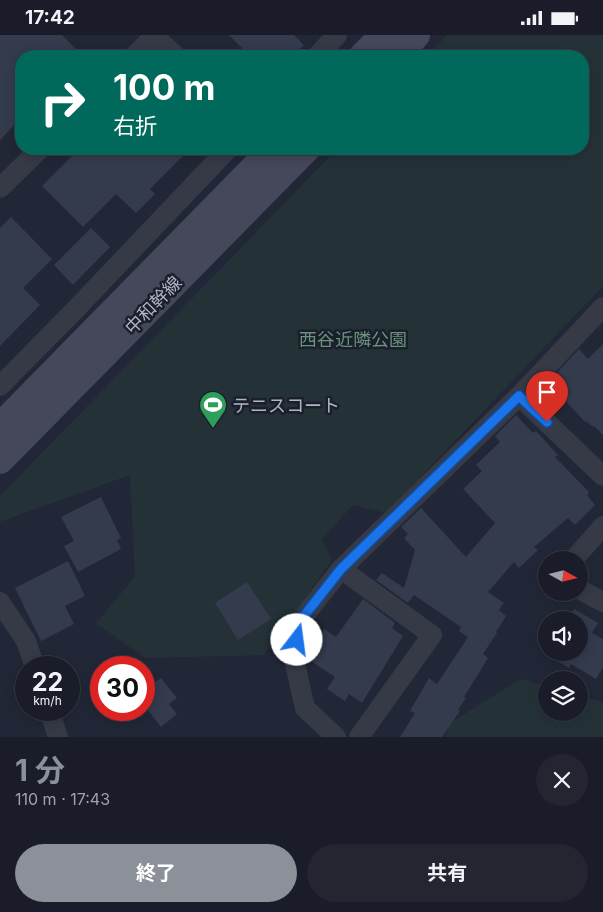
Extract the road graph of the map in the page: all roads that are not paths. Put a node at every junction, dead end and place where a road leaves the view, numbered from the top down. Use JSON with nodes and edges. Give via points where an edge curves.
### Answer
{"nodes":[{"id":1,"x":154,"y":35,"type":"edge"},
{"id":2,"x":337,"y":35,"type":"edge"},
{"id":3,"x":384,"y":35,"type":"edge"},
{"id":4,"x":416,"y":35,"type":"edge"},
{"id":5,"x":140,"y":50,"type":"edge"},
{"id":6,"x":170,"y":50,"type":"edge"},
{"id":7,"x":323,"y":50,"type":"edge"},
{"id":8,"x":369,"y":50,"type":"edge"},
{"id":9,"x":402,"y":50,"type":"edge"},
{"id":10,"x":34,"y":155,"type":"edge"},
{"id":11,"x":222,"y":155,"type":"edge"},
{"id":12,"x":267,"y":155,"type":"edge"},
{"id":13,"x":300,"y":155,"type":"edge"},
{"id":14,"x":0,"y":188,"type":"edge"},
{"id":15,"x":603,"y":307,"type":"edge"},
{"id":16,"x":0,"y":386,"type":"edge"},
{"id":17,"x":519,"y":396,"type":"junction"},
{"id":18,"x":0,"y":427,"type":"edge"},
{"id":19,"x":0,"y":460,"type":"edge"},
{"id":20,"x":603,"y":476,"type":"edge"},
{"id":21,"x":603,"y":526,"type":"edge"},
{"id":22,"x":581,"y":551,"type":"edge"},
{"id":23,"x":341,"y":569,"type":"junction"},
{"id":24,"x":588,"y":594,"type":"edge"},
{"id":25,"x":0,"y":602,"type":"edge"},
{"id":26,"x":603,"y":602,"type":"edge"},
{"id":27,"x":31,"y":656,"type":"edge"},
{"id":28,"x":53,"y":721,"type":"edge"},
{"id":29,"x":58,"y":737,"type":"edge"},
{"id":30,"x":336,"y":737,"type":"edge"},
{"id":31,"x":359,"y":737,"type":"edge"}],
"edges":[{"from":1,"to":5,"type":"street"},
{"from":1,"to":6,"type":"street"},
{"from":2,"to":7,"type":"street"},
{"from":3,"to":8,"type":"main road"},
{"from":4,"to":9,"type":"main road"},
{"from":10,"to":14,"type":"street"},
{"from":11,"to":16,"type":"street"},
{"from":12,"to":18,"type":"main road","name":"中和幹線"},
{"from":13,"to":19,"type":"main road","name":"中和幹線"},
{"from":15,"to":17,"type":"street"},
{"from":17,"to":20,"type":"street"},
{"from":17,"to":23,"type":"street"},
{"from":21,"to":22,"type":"street"},
{"from":23,"to":30,"type":"street","via":[[300,621],[294,659],[306,708]]},
{"from":23,"to":31,"type":"street","via":[[432,635]]},
{"from":24,"to":26,"type":"street"},
{"from":25,"to":27,"type":"street","via":[[26,641]]},
{"from":28,"to":29,"type":"street"}]}
